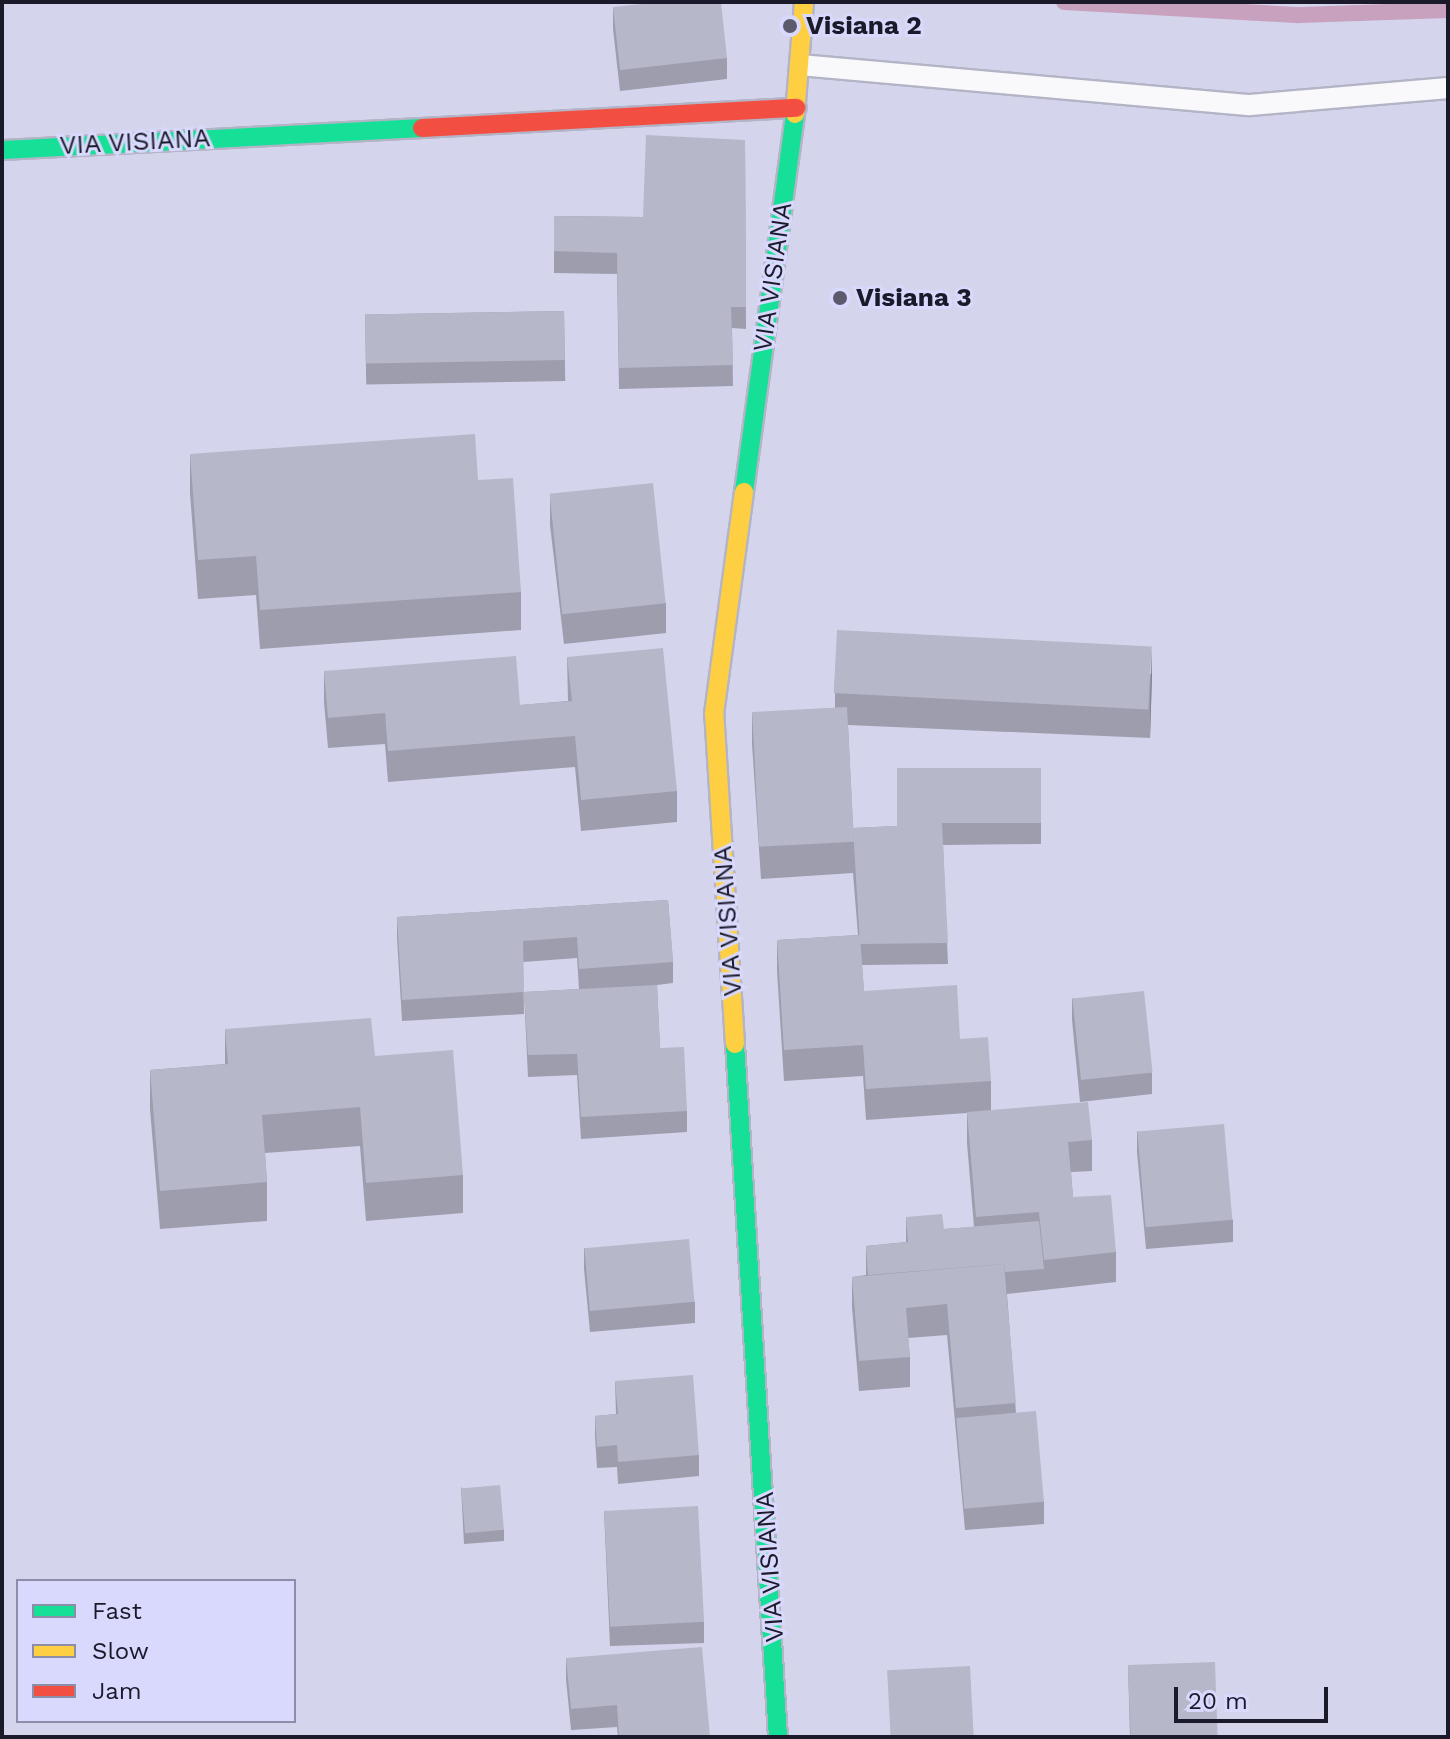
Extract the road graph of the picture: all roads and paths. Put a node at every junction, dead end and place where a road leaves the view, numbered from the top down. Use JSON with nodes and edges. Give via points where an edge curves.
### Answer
{"nodes":[{"id":1,"x":804,"y":2,"type":"edge"},
{"id":2,"x":800,"y":65,"type":"junction"},
{"id":3,"x":1448,"y":88,"type":"edge"},
{"id":4,"x":796,"y":108,"type":"junction"},
{"id":5,"x":2,"y":150,"type":"edge"},
{"id":6,"x":778,"y":1737,"type":"edge"}],
"edges":[{"from":1,"to":2,"type":"street","name":"VIA VISIANA"},
{"from":2,"to":3,"type":"lane","via":[[1250,105]]},
{"from":2,"to":4,"type":"street","name":"VIA VISIANA"},
{"from":4,"to":5,"type":"street","name":"VIA VISIANA"},
{"from":4,"to":6,"type":"street","name":"VIA VISIANA","via":[[714,714]]}]}
